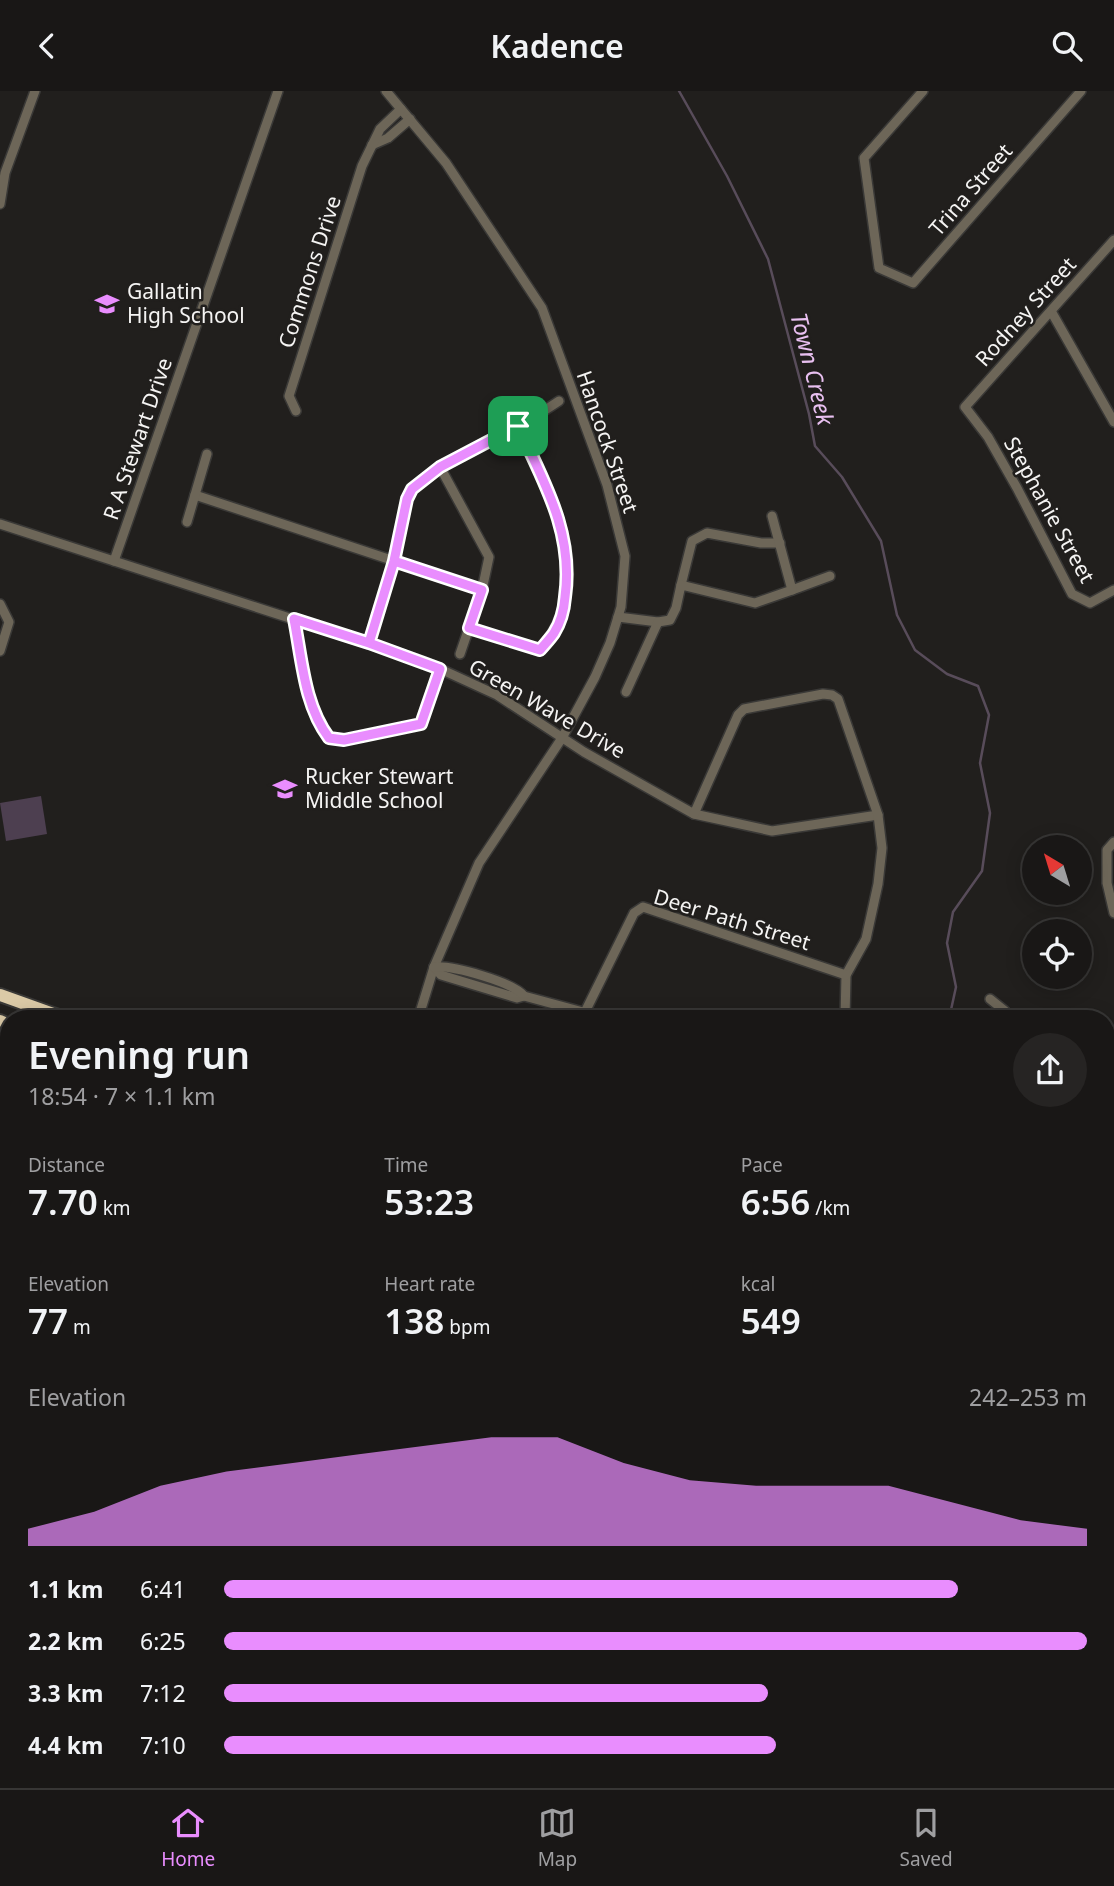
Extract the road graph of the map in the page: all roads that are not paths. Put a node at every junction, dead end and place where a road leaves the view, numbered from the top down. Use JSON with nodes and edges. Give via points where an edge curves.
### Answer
{"nodes":[{"id":1,"x":35,"y":91,"type":"edge"},
{"id":2,"x":278,"y":91,"type":"edge"},
{"id":3,"x":386,"y":91,"type":"edge"},
{"id":4,"x":923,"y":91,"type":"edge"},
{"id":5,"x":1081,"y":91,"type":"edge"},
{"id":6,"x":401,"y":109,"type":"junction"},
{"id":7,"x":410,"y":119,"type":"junction"},
{"id":8,"x":372,"y":145,"type":"junction"},
{"id":9,"x":0,"y":202,"type":"edge"},
{"id":10,"x":1114,"y":240,"type":"edge"},
{"id":11,"x":1051,"y":311,"type":"junction"},
{"id":12,"x":559,"y":401,"type":"dead end"},
{"id":13,"x":965,"y":407,"type":"joint"},
{"id":14,"x":296,"y":411,"type":"dead end"},
{"id":15,"x":1114,"y":422,"type":"edge"},
{"id":16,"x":518,"y":426,"type":"junction"},
{"id":17,"x":207,"y":454,"type":"dead end"},
{"id":18,"x":440,"y":467,"type":"junction"},
{"id":19,"x":195,"y":495,"type":"junction"},
{"id":20,"x":772,"y":516,"type":"dead end"},
{"id":21,"x":187,"y":521,"type":"dead end"},
{"id":22,"x":0,"y":524,"type":"edge"},
{"id":23,"x":780,"y":544,"type":"junction"},
{"id":24,"x":114,"y":561,"type":"junction"},
{"id":25,"x":394,"y":561,"type":"junction"},
{"id":26,"x":830,"y":576,"type":"dead end"},
{"id":27,"x":681,"y":585,"type":"junction"},
{"id":28,"x":482,"y":590,"type":"junction"},
{"id":29,"x":792,"y":590,"type":"junction"},
{"id":30,"x":1114,"y":590,"type":"edge"},
{"id":31,"x":0,"y":604,"type":"edge"},
{"id":32,"x":618,"y":617,"type":"junction"},
{"id":33,"x":294,"y":619,"type":"junction"},
{"id":34,"x":658,"y":622,"type":"junction"},
{"id":35,"x":469,"y":628,"type":"junction"},
{"id":36,"x":369,"y":643,"type":"junction"},
{"id":37,"x":0,"y":651,"type":"edge"},
{"id":38,"x":460,"y":654,"type":"dead end"},
{"id":39,"x":440,"y":669,"type":"junction"},
{"id":40,"x":626,"y":692,"type":"dead end"},
{"id":41,"x":562,"y":738,"type":"junction"},
{"id":42,"x":694,"y":814,"type":"junction"},
{"id":43,"x":878,"y":815,"type":"junction"},
{"id":44,"x":1114,"y":842,"type":"edge"},
{"id":45,"x":1114,"y":913,"type":"edge"},
{"id":46,"x":434,"y":967,"type":"junction"},
{"id":47,"x":846,"y":975,"type":"junction"},
{"id":48,"x":0,"y":995,"type":"edge"},
{"id":49,"x":990,"y":999,"type":"dead end"},
{"id":50,"x":42,"y":1010,"type":"edge"},
{"id":51,"x":421,"y":1010,"type":"edge"},
{"id":52,"x":577,"y":1010,"type":"edge"},
{"id":53,"x":586,"y":1010,"type":"edge"},
{"id":54,"x":845,"y":1010,"type":"edge"},
{"id":55,"x":1004,"y":1010,"type":"edge"}],
"edges":[{"from":1,"to":9,"type":"street","via":[[5,173]]},
{"from":2,"to":24,"type":"street","name":"R A Stewart Drive"},
{"from":3,"to":6,"type":"street","name":"Hancock Street"},
{"from":4,"to":5,"type":"street","name":"Trina Street","via":[[864,158],[879,268],[913,283]]},
{"from":6,"to":7,"type":"street","name":"Hancock Street"},
{"from":6,"to":8,"type":"street","name":"Commons Drive","via":[[380,129]]},
{"from":7,"to":8,"type":"street"},
{"from":7,"to":32,"type":"street","name":"Hancock Street","via":[[446,163],[542,308],[607,485],[625,556]]},
{"from":8,"to":14,"type":"street","name":"Commons Drive","via":[[289,396]]},
{"from":10,"to":11,"type":"street","name":"Rodney Street"},
{"from":11,"to":13,"type":"street","name":"Rodney Street"},
{"from":11,"to":15,"type":"street"},
{"from":12,"to":16,"type":"street"},
{"from":13,"to":30,"type":"street","name":"Stephanie Street","via":[[1012,478],[1072,594],[1090,603]]},
{"from":16,"to":18,"type":"street"},
{"from":16,"to":35,"type":"street","via":[[554,504],[566,546],[563,614],[540,650]]},
{"from":17,"to":19,"type":"street"},
{"from":18,"to":25,"type":"street","via":[[412,489],[407,499]]},
{"from":18,"to":28,"type":"street","via":[[489,558]]},
{"from":19,"to":21,"type":"street"},
{"from":19,"to":25,"type":"street"},
{"from":20,"to":23,"type":"street"},
{"from":22,"to":24,"type":"street","name":"Green Wave Drive"},
{"from":23,"to":27,"type":"street","via":[[707,533],[692,541]]},
{"from":23,"to":29,"type":"street"},
{"from":24,"to":33,"type":"street","name":"Green Wave Drive"},
{"from":25,"to":28,"type":"street"},
{"from":25,"to":36,"type":"street"},
{"from":26,"to":29,"type":"street"},
{"from":27,"to":29,"type":"street","via":[[755,603]]},
{"from":27,"to":34,"type":"street","via":[[670,621]]},
{"from":28,"to":35,"type":"street"},
{"from":31,"to":37,"type":"street","via":[[9,622]]},
{"from":32,"to":34,"type":"street"},
{"from":32,"to":41,"type":"street","name":"Hancock Street","via":[[593,680]]},
{"from":33,"to":36,"type":"street","name":"Green Wave Drive"},
{"from":33,"to":39,"type":"street","via":[[311,708],[329,738],[344,740],[421,724]]},
{"from":34,"to":40,"type":"street"},
{"from":35,"to":38,"type":"street"},
{"from":36,"to":39,"type":"street","name":"Green Wave Drive"},
{"from":39,"to":41,"type":"street","name":"Green Wave Drive","via":[[497,695]]},
{"from":41,"to":42,"type":"street","name":"Green Wave Drive"},
{"from":41,"to":46,"type":"street","name":"Hancock Street","via":[[479,863]]},
{"from":42,"to":43,"type":"street","name":"Green Wave Drive","via":[[772,831]]},
{"from":42,"to":43,"type":"street","via":[[744,709],[823,694],[838,699]]},
{"from":43,"to":47,"type":"street","via":[[882,848],[873,907],[866,939]]},
{"from":44,"to":45,"type":"street","via":[[1107,850],[1107,883]]},
{"from":46,"to":51,"type":"street","name":"Hancock Street"},
{"from":46,"to":52,"type":"street","via":[[441,975],[517,998]]},
{"from":47,"to":53,"type":"street","name":"Deer Path Street","via":[[643,907],[634,913]]},
{"from":47,"to":54,"type":"street"},
{"from":48,"to":50,"type":"highway"},
{"from":49,"to":55,"type":"street"}]}
